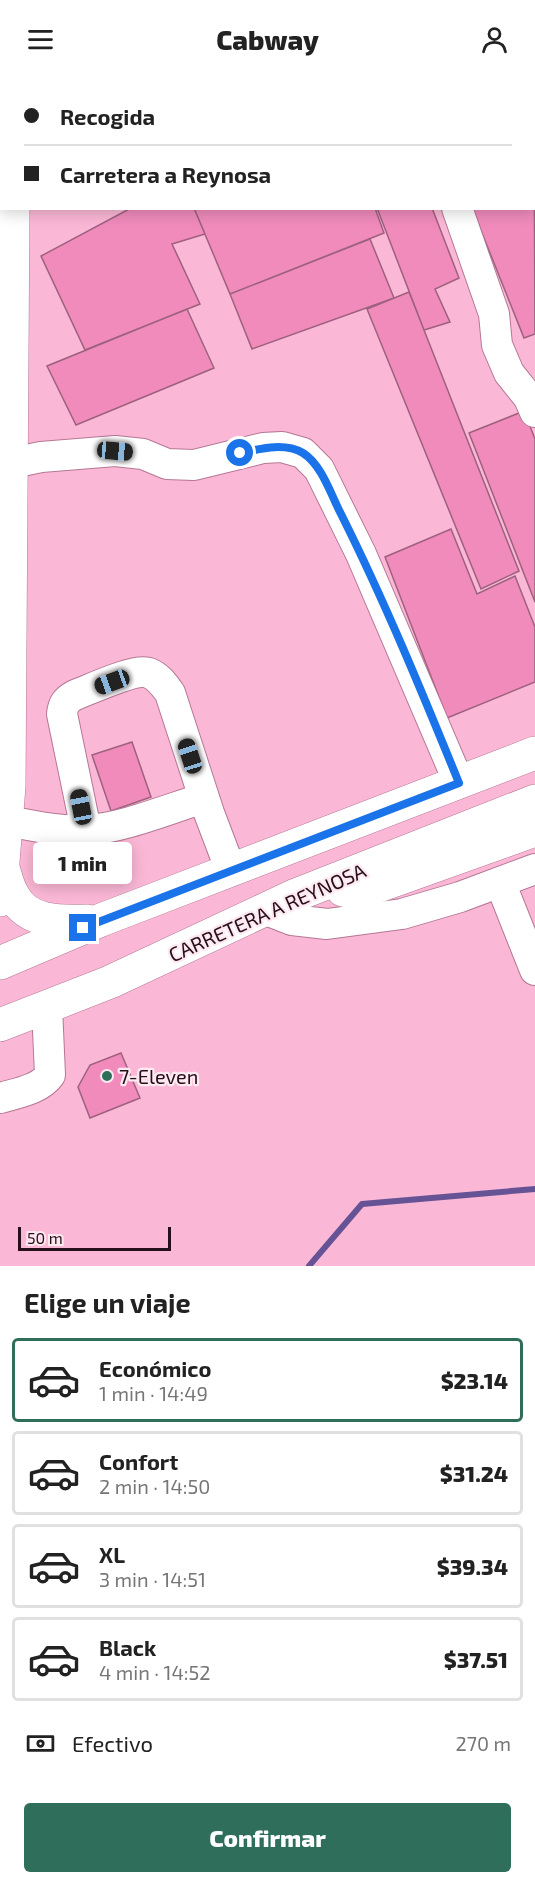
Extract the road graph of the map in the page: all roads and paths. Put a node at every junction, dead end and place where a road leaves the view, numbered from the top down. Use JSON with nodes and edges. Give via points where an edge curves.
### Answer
{"nodes":[{"id":1,"x":13,"y":210,"type":"edge"},
{"id":2,"x":458,"y":210,"type":"edge"},
{"id":3,"x":6,"y":334,"type":"edge"},
{"id":4,"x":535,"y":412,"type":"edge"},
{"id":5,"x":12,"y":463,"type":"junction"},
{"id":6,"x":535,"y":753,"type":"edge"},
{"id":7,"x":459,"y":783,"type":"junction"},
{"id":8,"x":204,"y":798,"type":"junction"},
{"id":9,"x":535,"y":801,"type":"edge"},
{"id":10,"x":8,"y":821,"type":"junction"},
{"id":11,"x":86,"y":830,"type":"junction"},
{"id":12,"x":535,"y":830,"type":"edge"},
{"id":13,"x":535,"y":869,"type":"edge"},
{"id":14,"x":231,"y":871,"type":"junction"},
{"id":15,"x":329,"y":882,"type":"junction"},
{"id":16,"x":500,"y":882,"type":"junction"},
{"id":17,"x":2,"y":884,"type":"edge"},
{"id":18,"x":264,"y":909,"type":"junction"},
{"id":19,"x":101,"y":920,"type":"junction"},
{"id":20,"x":0,"y":963,"type":"edge"},
{"id":21,"x":535,"y":970,"type":"edge"},
{"id":22,"x":47,"y":1007,"type":"junction"},
{"id":23,"x":0,"y":1025,"type":"edge"},
{"id":24,"x":0,"y":1098,"type":"edge"}],
"edges":[{"from":1,"to":3,"type":"main road"},
{"from":2,"to":4,"type":"lane","via":[[494,314],[497,345],[509,373]]},
{"from":3,"to":5,"type":"main road"},
{"from":5,"to":7,"type":"lane","via":[[115,451],[143,454],[167,464],[194,465],[263,448],[282,447],[303,453],[319,469],[361,554]]},
{"from":5,"to":10,"type":"main road"},
{"from":6,"to":7,"type":"main road"},
{"from":7,"to":14,"type":"main road"},
{"from":8,"to":11,"type":"lane"},
{"from":8,"to":11,"type":"lane","via":[[170,693],[147,672],[131,675],[75,695],[63,706]]},
{"from":8,"to":14,"type":"lane"},
{"from":9,"to":15,"type":"main road","name":"CARRETERA A REYNOSA"},
{"from":10,"to":11,"type":"lane"},
{"from":10,"to":17,"type":"main road"},
{"from":12,"to":15,"type":"main road","via":[[370,889],[340,890]]},
{"from":13,"to":16,"type":"lane"},
{"from":14,"to":19,"type":"main road"},
{"from":15,"to":18,"type":"main road","name":"CARRETERA A REYNOSA"},
{"from":16,"to":18,"type":"lane","via":[[402,914],[327,924],[292,920]]},
{"from":16,"to":21,"type":"lane"},
{"from":17,"to":19,"type":"main road","via":[[33,915],[60,922]]},
{"from":18,"to":22,"type":"main road","name":"CARRETERA A REYNOSA"},
{"from":19,"to":20,"type":"main road"},
{"from":22,"to":23,"type":"main road","name":"CARRETERA A REYNOSA"},
{"from":22,"to":24,"type":"lane","via":[[50,1075],[36,1087]]}]}
